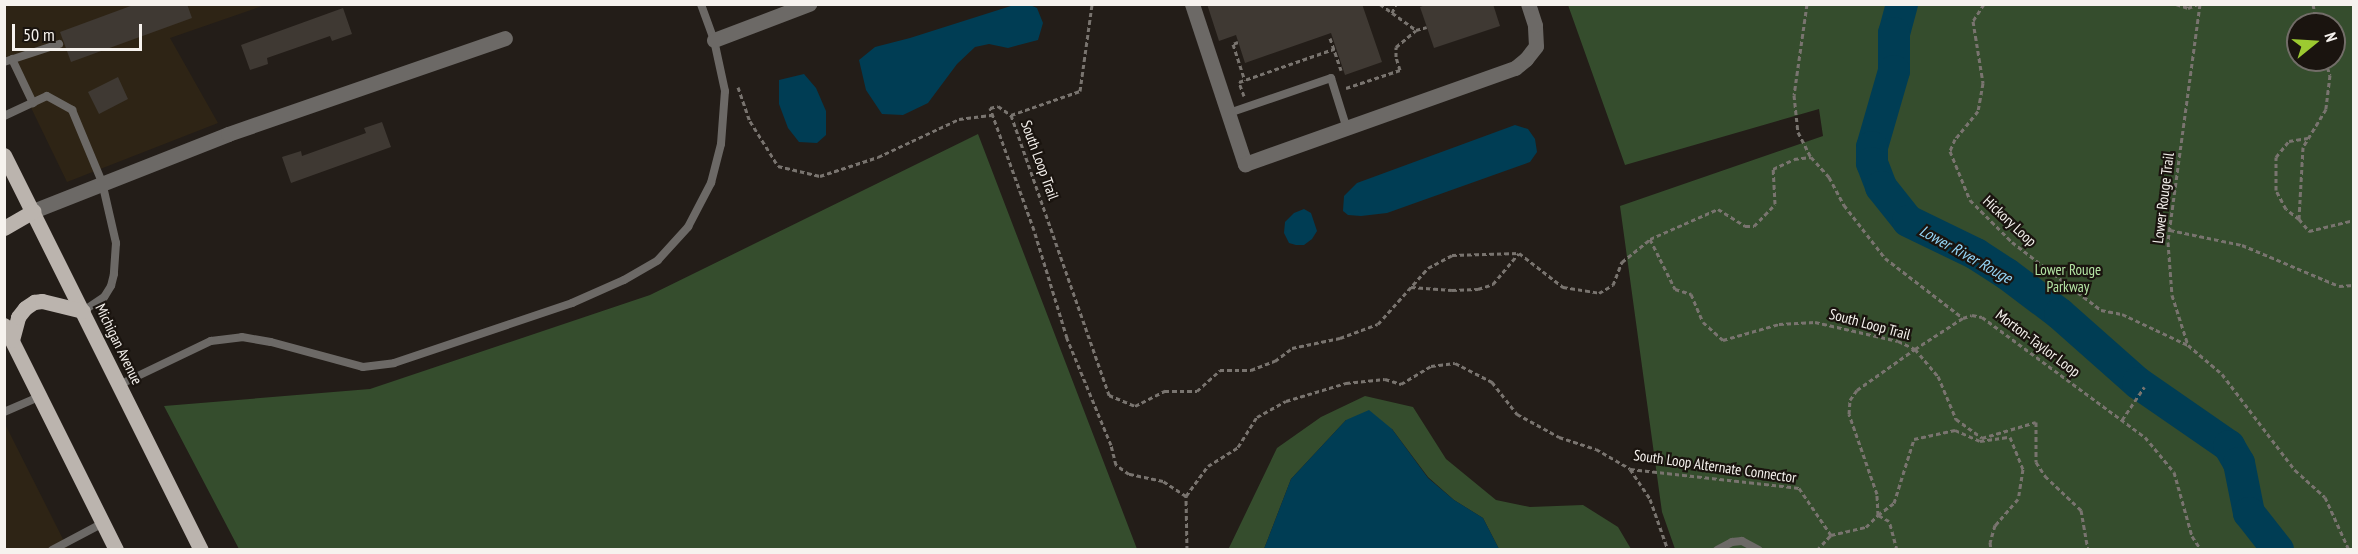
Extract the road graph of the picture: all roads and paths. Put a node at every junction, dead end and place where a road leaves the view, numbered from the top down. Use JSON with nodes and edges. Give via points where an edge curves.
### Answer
{"nodes":[{"id":1,"x":702,"y":4,"type":"edge"},
{"id":2,"x":809,"y":4,"type":"edge"},
{"id":3,"x":1092,"y":4,"type":"edge"},
{"id":4,"x":1192,"y":4,"type":"edge"},
{"id":5,"x":1380,"y":4,"type":"edge"},
{"id":6,"x":1396,"y":4,"type":"edge"},
{"id":7,"x":1528,"y":4,"type":"edge"},
{"id":8,"x":1807,"y":4,"type":"edge"},
{"id":9,"x":1984,"y":4,"type":"edge"},
{"id":10,"x":2176,"y":4,"type":"edge"},
{"id":11,"x":2199,"y":4,"type":"edge"},
{"id":12,"x":1392,"y":13,"type":"junction"},
{"id":13,"x":1427,"y":27,"type":"dead end"},
{"id":14,"x":1416,"y":30,"type":"junction"},
{"id":15,"x":505,"y":38,"type":"dead end"},
{"id":16,"x":1330,"y":38,"type":"dead end"},
{"id":17,"x":714,"y":40,"type":"junction"},
{"id":18,"x":1238,"y":42,"type":"dead end"},
{"id":19,"x":59,"y":44,"type":"dead end"},
{"id":20,"x":1334,"y":49,"type":"junction"},
{"id":21,"x":8,"y":61,"type":"edge"},
{"id":22,"x":2329,"y":72,"type":"edge"},
{"id":23,"x":736,"y":79,"type":"dead end"},
{"id":24,"x":1245,"y":80,"type":"junction"},
{"id":25,"x":1346,"y":88,"type":"junction"},
{"id":26,"x":1349,"y":96,"type":"dead end"},
{"id":27,"x":1246,"y":101,"type":"dead end"},
{"id":28,"x":33,"y":103,"type":"junction"},
{"id":29,"x":1228,"y":113,"type":"junction"},
{"id":30,"x":993,"y":115,"type":"junction"},
{"id":31,"x":1011,"y":115,"type":"junction"},
{"id":32,"x":4,"y":116,"type":"edge"},
{"id":33,"x":1347,"y":129,"type":"junction"},
{"id":34,"x":2309,"y":137,"type":"junction"},
{"id":35,"x":4,"y":154,"type":"edge"},
{"id":36,"x":1810,"y":157,"type":"junction"},
{"id":37,"x":102,"y":182,"type":"junction"},
{"id":38,"x":33,"y":211,"type":"junction"},
{"id":39,"x":2299,"y":219,"type":"junction"},
{"id":40,"x":2354,"y":220,"type":"edge"},
{"id":41,"x":4,"y":228,"type":"edge"},
{"id":42,"x":2169,"y":230,"type":"junction"},
{"id":43,"x":1650,"y":239,"type":"junction"},
{"id":44,"x":1519,"y":253,"type":"junction"},
{"id":45,"x":2354,"y":285,"type":"edge"},
{"id":46,"x":1411,"y":287,"type":"junction"},
{"id":47,"x":82,"y":311,"type":"junction"},
{"id":48,"x":1963,"y":318,"type":"junction"},
{"id":49,"x":4,"y":325,"type":"edge"},
{"id":50,"x":12,"y":340,"type":"junction"},
{"id":51,"x":2188,"y":345,"type":"junction"},
{"id":52,"x":1915,"y":349,"type":"junction"},
{"id":53,"x":119,"y":384,"type":"junction"},
{"id":54,"x":2144,"y":387,"type":"dead end"},
{"id":55,"x":40,"y":396,"type":"junction"},
{"id":56,"x":4,"y":412,"type":"edge"},
{"id":57,"x":2122,"y":420,"type":"junction"},
{"id":58,"x":1630,"y":469,"type":"junction"},
{"id":59,"x":1186,"y":496,"type":"junction"},
{"id":60,"x":1878,"y":514,"type":"junction"},
{"id":61,"x":103,"y":523,"type":"junction"},
{"id":62,"x":1831,"y":535,"type":"junction"},
{"id":63,"x":52,"y":549,"type":"edge"},
{"id":64,"x":116,"y":549,"type":"edge"},
{"id":65,"x":201,"y":549,"type":"edge"},
{"id":66,"x":1187,"y":549,"type":"edge"},
{"id":67,"x":1668,"y":549,"type":"edge"},
{"id":68,"x":1717,"y":549,"type":"edge"},
{"id":69,"x":1759,"y":549,"type":"edge"},
{"id":70,"x":1817,"y":549,"type":"edge"},
{"id":71,"x":1897,"y":549,"type":"edge"},
{"id":72,"x":1991,"y":549,"type":"edge"},
{"id":73,"x":2088,"y":549,"type":"edge"},
{"id":74,"x":2202,"y":549,"type":"edge"},
{"id":75,"x":2349,"y":549,"type":"edge"}],
"edges":[{"from":1,"to":17,"type":"lane"},
{"from":2,"to":17,"type":"street"},
{"from":3,"to":31,"type":"path","via":[[1080,91]]},
{"from":4,"to":29,"type":"street"},
{"from":5,"to":12,"type":"path"},
{"from":6,"to":12,"type":"path"},
{"from":7,"to":33,"type":"street","via":[[1536,46],[1515,68]]},
{"from":8,"to":36,"type":"path","via":[[1794,95],[1798,132]]},
{"from":9,"to":51,"type":"path","name":"Hickory Loop","via":[[1973,21],[1983,83],[1978,111],[1950,151],[1970,200],[2012,242],[2101,310],[2122,314]]},
{"from":10,"to":11,"type":"path","via":[[2188,8]]},
{"from":11,"to":42,"type":"path","name":"Lower Rouge Trail"},
{"from":12,"to":14,"type":"path"},
{"from":13,"to":14,"type":"path"},
{"from":14,"to":25,"type":"path","via":[[1396,47],[1400,70]]},
{"from":15,"to":37,"type":"street"},
{"from":16,"to":20,"type":"path"},
{"from":17,"to":53,"type":"lane","via":[[725,91],[721,144],[711,183],[688,227],[658,260],[624,280],[572,303],[394,363],[363,367],[242,337],[211,341]]},
{"from":18,"to":24,"type":"path","via":[[1233,44]]},
{"from":19,"to":21,"type":"lane"},
{"from":20,"to":24,"type":"path"},
{"from":20,"to":25,"type":"path"},
{"from":21,"to":28,"type":"lane"},
{"from":22,"to":34,"type":"path","via":[[2326,109]]},
{"from":23,"to":30,"type":"path","via":[[750,121],[778,166],[819,176],[878,157],[959,119]]},
{"from":24,"to":27,"type":"path","via":[[1239,82]]},
{"from":25,"to":26,"type":"path"},
{"from":28,"to":32,"type":"lane"},
{"from":28,"to":37,"type":"lane","via":[[47,96],[72,110]]},
{"from":29,"to":33,"type":"street","via":[[1245,164]]},
{"from":29,"to":33,"type":"lane","via":[[1331,78]]},
{"from":30,"to":31,"type":"path","name":"South Loop Trail","via":[[990,108],[998,106]]},
{"from":30,"to":59,"type":"path","name":"South Loop Trail","via":[[1067,338],[1112,445],[1116,465],[1129,474],[1163,481]]},
{"from":31,"to":46,"type":"path","name":"South Loop Trail","via":[[1109,395],[1135,406],[1165,391],[1197,391],[1220,370],[1251,370],[1275,361],[1292,348],[1340,338],[1378,324]]},
{"from":34,"to":39,"type":"path","via":[[2303,147]]},
{"from":34,"to":39,"type":"path","via":[[2289,141],[2276,157],[2276,190],[2286,209]]},
{"from":35,"to":38,"type":"main road","name":"Michigan Avenue"},
{"from":36,"to":43,"type":"path","via":[[1794,159],[1773,169],[1775,204],[1754,226],[1745,226],[1718,209]]},
{"from":36,"to":48,"type":"path","via":[[1885,258]]},
{"from":37,"to":38,"type":"street"},
{"from":37,"to":47,"type":"lane","via":[[116,243],[114,274],[104,297]]},
{"from":38,"to":41,"type":"main road"},
{"from":38,"to":47,"type":"main road","name":"Michigan Avenue"},
{"from":39,"to":40,"type":"path","via":[[2309,231]]},
{"from":42,"to":45,"type":"path","via":[[2242,245],[2340,286]]},
{"from":42,"to":51,"type":"path","name":"Lower Rouge Trail","via":[[2172,295]]},
{"from":43,"to":44,"type":"path","via":[[1622,262],[1613,285],[1599,293],[1563,287]]},
{"from":43,"to":52,"type":"path","name":"South Loop Trail","via":[[1675,290],[1691,294],[1702,322],[1723,340],[1779,324],[1815,322],[1898,341]]},
{"from":44,"to":46,"type":"path","name":"South Loop Trail","via":[[1452,255],[1428,268]]},
{"from":44,"to":46,"type":"path","via":[[1493,284],[1461,289]]},
{"from":47,"to":50,"type":"main road","via":[[34,302],[18,317]]},
{"from":47,"to":53,"type":"main road","name":"Michigan Avenue"},
{"from":48,"to":52,"type":"path"},
{"from":48,"to":57,"type":"path","name":"Morton-Taylor Loop","via":[[1982,317]]},
{"from":49,"to":50,"type":"main road"},
{"from":50,"to":55,"type":"main road"},
{"from":51,"to":75,"type":"path","via":[[2222,375],[2295,470],[2325,497]]},
{"from":52,"to":60,"type":"path","via":[[1857,390],[1850,400],[1849,414],[1876,494]]},
{"from":52,"to":73,"type":"path","via":[[1938,376],[1956,419],[1983,438],[2036,422],[2036,462],[2045,477],[2081,510]]},
{"from":53,"to":65,"type":"main road","name":"Michigan Avenue"},
{"from":54,"to":57,"type":"path"},
{"from":55,"to":56,"type":"lane"},
{"from":55,"to":61,"type":"main road"},
{"from":57,"to":74,"type":"path","name":"Morton-Taylor Loop","via":[[2145,437],[2175,472],[2192,536]]},
{"from":58,"to":59,"type":"path","name":"South Loop Alternate Connector","via":[[1596,449],[1559,437],[1517,414],[1492,382],[1455,363],[1431,366],[1401,384],[1385,379],[1346,383],[1286,401],[1257,417],[1238,447],[1208,466]]},
{"from":58,"to":62,"type":"path","name":"South Loop Alternate Connector","via":[[1799,488]]},
{"from":58,"to":67,"type":"path","via":[[1650,499]]},
{"from":59,"to":66,"type":"path"},
{"from":60,"to":62,"type":"path","via":[[1866,527]]},
{"from":60,"to":71,"type":"path","via":[[1889,521]]},
{"from":60,"to":72,"type":"path","via":[[1894,503],[1914,439],[1954,430],[1980,441],[2010,437],[2023,469],[2020,489],[2018,499],[1995,525]]},
{"from":61,"to":63,"type":"lane"},
{"from":61,"to":64,"type":"main road"},
{"from":62,"to":70,"type":"path"},
{"from":68,"to":69,"type":"lane","via":[[1742,541]]}]}
